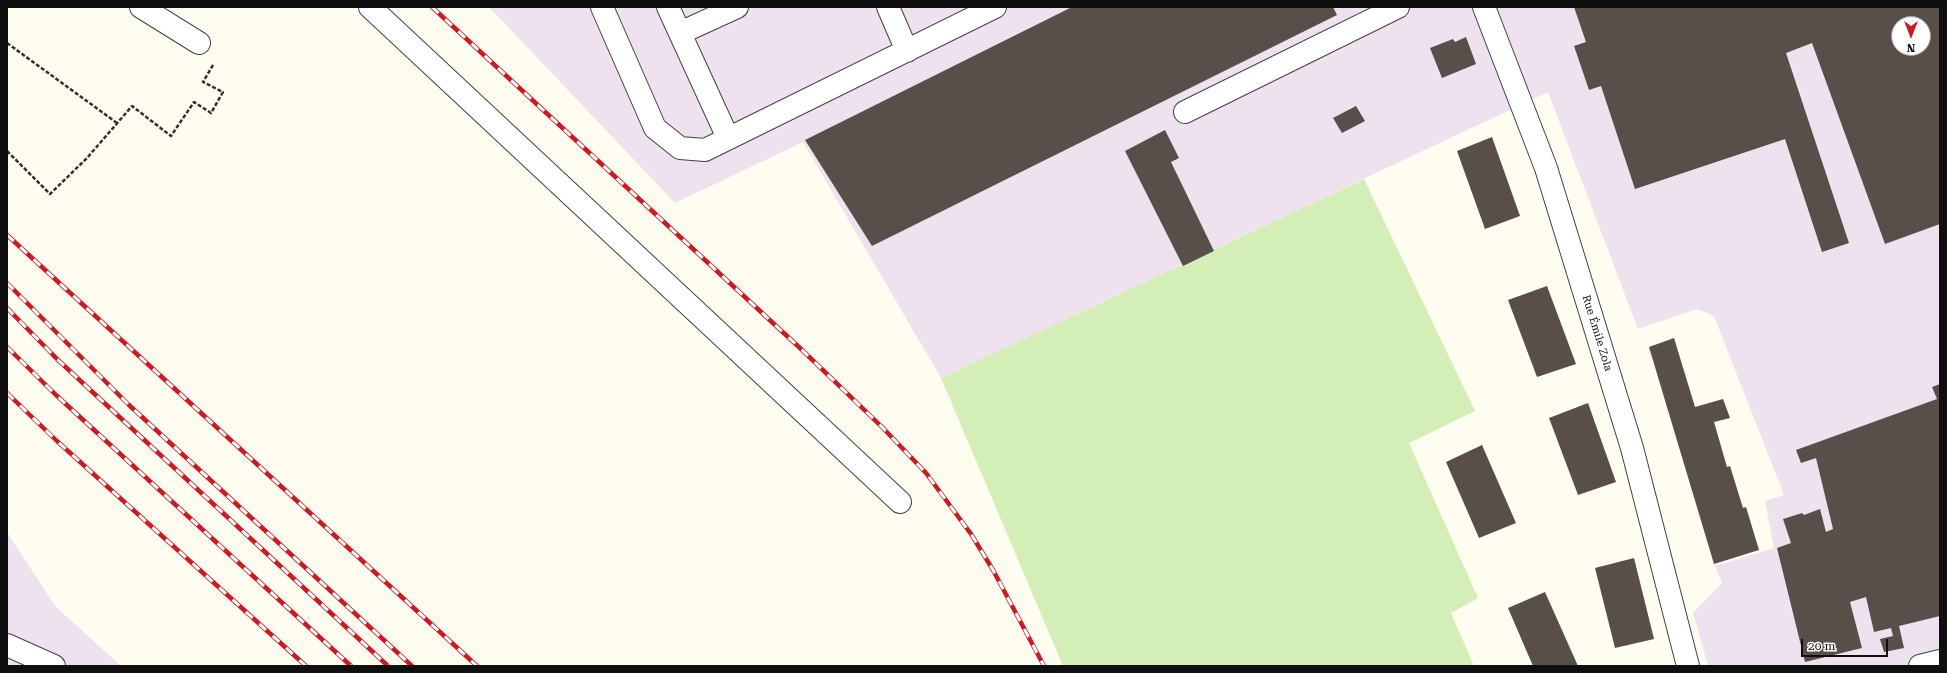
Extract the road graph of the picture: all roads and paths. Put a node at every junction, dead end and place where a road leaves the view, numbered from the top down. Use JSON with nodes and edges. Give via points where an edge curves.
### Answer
{"nodes":[{"id":1,"x":141,"y":7,"type":"edge"},
{"id":2,"x":370,"y":7,"type":"edge"},
{"id":3,"x":602,"y":7,"type":"edge"},
{"id":4,"x":668,"y":7,"type":"edge"},
{"id":5,"x":737,"y":7,"type":"edge"},
{"id":6,"x":888,"y":7,"type":"edge"},
{"id":7,"x":995,"y":7,"type":"edge"},
{"id":8,"x":1396,"y":7,"type":"edge"},
{"id":9,"x":1484,"y":7,"type":"edge"},
{"id":10,"x":680,"y":33,"type":"junction"},
{"id":11,"x":7,"y":43,"type":"edge"},
{"id":12,"x":199,"y":43,"type":"joint"},
{"id":13,"x":907,"y":51,"type":"junction"},
{"id":14,"x":1185,"y":112,"type":"dead end"},
{"id":15,"x":118,"y":123,"type":"junction"},
{"id":16,"x":728,"y":138,"type":"junction"},
{"id":17,"x":7,"y":151,"type":"edge"},
{"id":18,"x":900,"y":502,"type":"dead end"},
{"id":19,"x":7,"y":644,"type":"edge"},
{"id":20,"x":1940,"y":661,"type":"edge"},
{"id":21,"x":54,"y":666,"type":"edge"},
{"id":22,"x":1688,"y":666,"type":"edge"},
{"id":23,"x":1920,"y":666,"type":"edge"}],
"edges":[{"from":1,"to":12,"type":"street"},
{"from":2,"to":18,"type":"street"},
{"from":3,"to":16,"type":"street","via":[[655,128],[680,148],[705,150]]},
{"from":4,"to":10,"type":"street"},
{"from":5,"to":10,"type":"street"},
{"from":6,"to":13,"type":"street"},
{"from":7,"to":13,"type":"street"},
{"from":8,"to":14,"type":"street"},
{"from":9,"to":22,"type":"street","name":"Rue Émile Zola","via":[[1546,168],[1623,418]]},
{"from":10,"to":16,"type":"street"},
{"from":11,"to":15,"type":"path"},
{"from":12,"to":15,"type":"path","via":[[219,55],[203,82],[223,92],[211,113],[194,102],[171,136],[132,106]]},
{"from":13,"to":16,"type":"street"},
{"from":15,"to":17,"type":"path","via":[[50,194]]},
{"from":19,"to":21,"type":"street"},
{"from":20,"to":23,"type":"street"}]}
